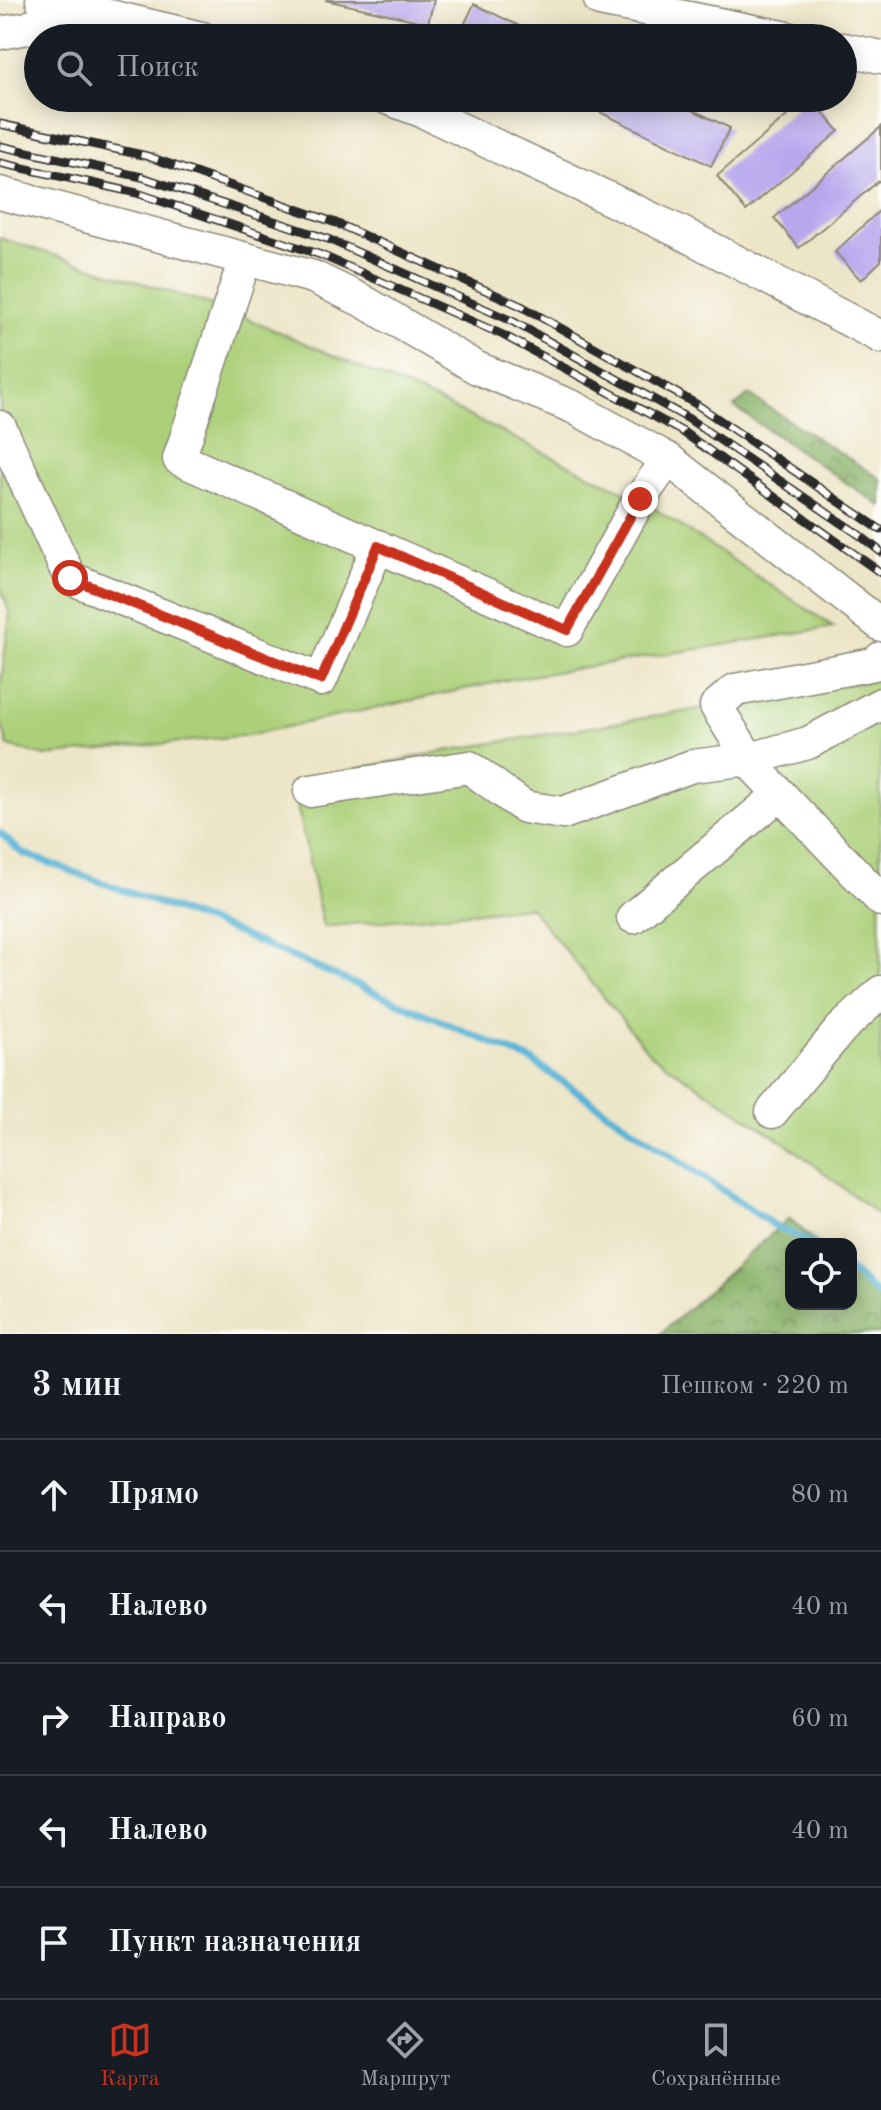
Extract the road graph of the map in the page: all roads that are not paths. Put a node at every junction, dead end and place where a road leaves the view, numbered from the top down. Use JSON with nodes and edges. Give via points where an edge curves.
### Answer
{"nodes":[{"id":1,"x":600,"y":0,"type":"edge"},
{"id":2,"x":55,"y":3,"type":"edge"},
{"id":3,"x":32,"y":24,"type":"edge"},
{"id":4,"x":143,"y":24,"type":"edge"},
{"id":5,"x":719,"y":24,"type":"edge"},
{"id":6,"x":24,"y":29,"type":"edge"},
{"id":7,"x":0,"y":33,"type":"edge"},
{"id":8,"x":857,"y":52,"type":"edge"},
{"id":9,"x":881,"y":57,"type":"edge"},
{"id":10,"x":424,"y":112,"type":"edge"},
{"id":11,"x":0,"y":193,"type":"edge"},
{"id":12,"x":245,"y":259,"type":"junction"},
{"id":13,"x":881,"y":337,"type":"edge"},
{"id":14,"x":0,"y":427,"type":"edge"},
{"id":15,"x":668,"y":459,"type":"junction"},
{"id":16,"x":378,"y":546,"type":"junction"},
{"id":17,"x":881,"y":625,"type":"edge"},
{"id":18,"x":881,"y":658,"type":"edge"},
{"id":19,"x":881,"y":704,"type":"edge"},
{"id":20,"x":750,"y":759,"type":"junction"},
{"id":21,"x":310,"y":791,"type":"dead end"},
{"id":22,"x":780,"y":794,"type":"junction"},
{"id":23,"x":881,"y":900,"type":"edge"},
{"id":24,"x":633,"y":917,"type":"dead end"},
{"id":25,"x":881,"y":992,"type":"edge"},
{"id":26,"x":772,"y":1112,"type":"dead end"}],
"edges":[{"from":1,"to":5,"type":"street"},
{"from":2,"to":3,"type":"street"},
{"from":2,"to":4,"type":"street"},
{"from":6,"to":7,"type":"street"},
{"from":8,"to":9,"type":"street"},
{"from":10,"to":13,"type":"street","via":[[678,231]]},
{"from":11,"to":12,"type":"street"},
{"from":12,"to":15,"type":"street","via":[[313,277],[477,368],[573,407]]},
{"from":12,"to":16,"type":"street","via":[[179,459]]},
{"from":14,"to":16,"type":"street","via":[[70,578],[321,680]]},
{"from":15,"to":16,"type":"street","via":[[567,630]]},
{"from":15,"to":17,"type":"street"},
{"from":18,"to":20,"type":"street","via":[[874,664],[735,690],[716,706]]},
{"from":19,"to":20,"type":"street","via":[[808,743]]},
{"from":20,"to":21,"type":"street","via":[[692,766],[563,813],[524,807],[469,767]]},
{"from":20,"to":22,"type":"street"},
{"from":22,"to":23,"type":"street"},
{"from":22,"to":24,"type":"street"},
{"from":25,"to":26,"type":"street","via":[[841,1029]]}]}
